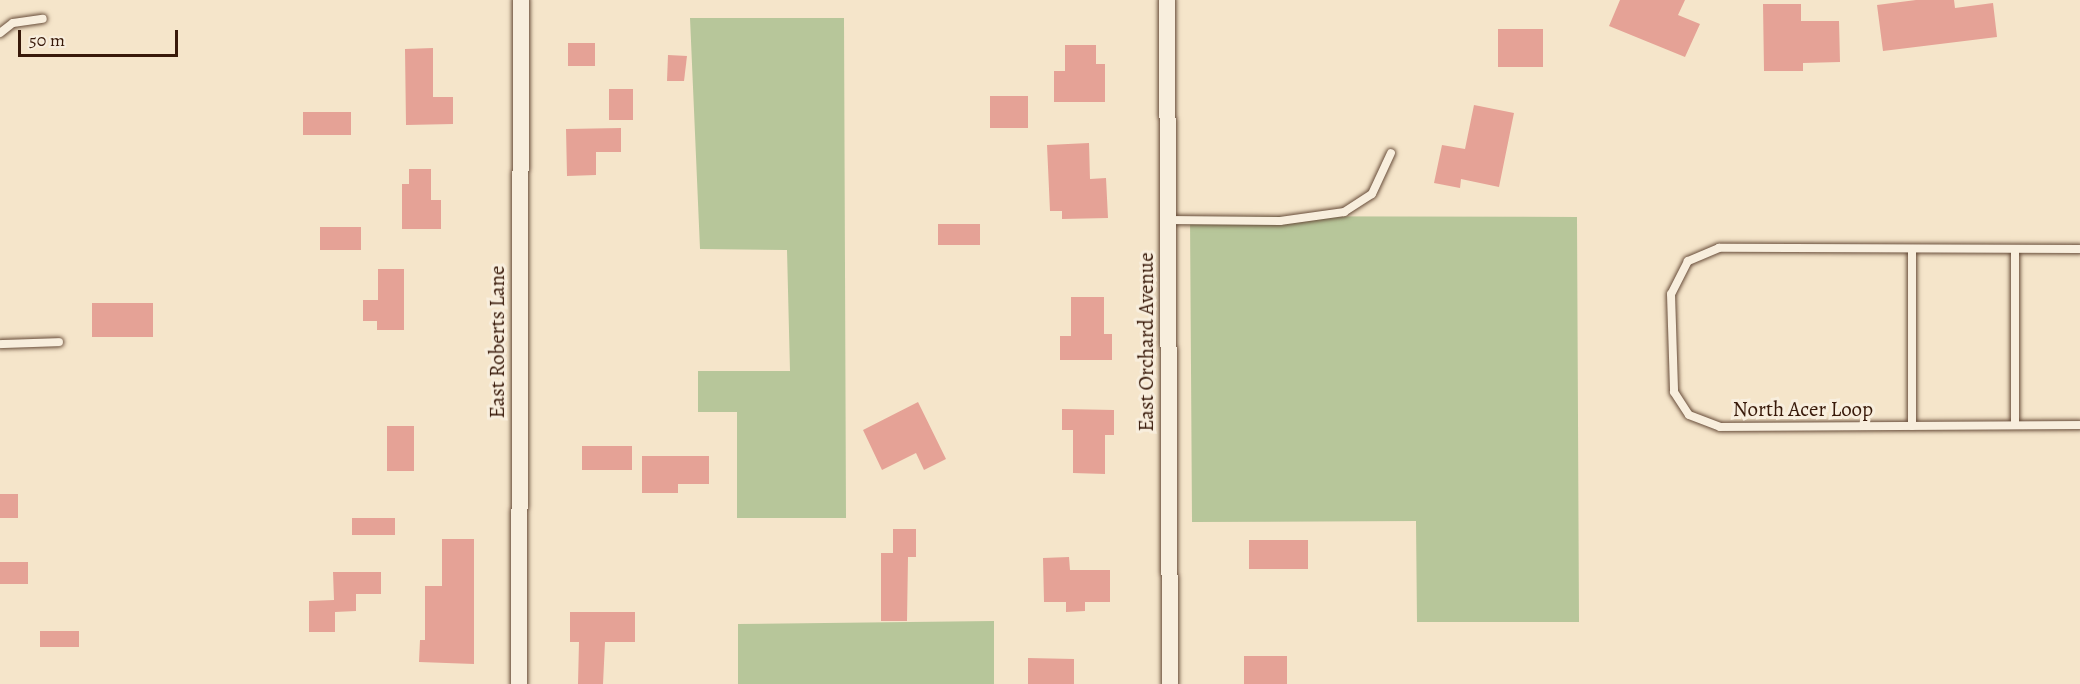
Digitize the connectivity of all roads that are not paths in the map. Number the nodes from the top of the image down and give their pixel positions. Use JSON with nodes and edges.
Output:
{"nodes":[{"id":1,"x":521,"y":0,"type":"edge"},
{"id":2,"x":1167,"y":0,"type":"edge"},
{"id":3,"x":43,"y":19,"type":"dead end"},
{"id":4,"x":0,"y":33,"type":"edge"},
{"id":5,"x":1391,"y":153,"type":"dead end"},
{"id":6,"x":1168,"y":220,"type":"junction"},
{"id":7,"x":1912,"y":249,"type":"junction"},
{"id":8,"x":2015,"y":249,"type":"junction"},
{"id":9,"x":2080,"y":249,"type":"edge"},
{"id":10,"x":59,"y":342,"type":"dead end"},
{"id":11,"x":0,"y":344,"type":"edge"},
{"id":12,"x":2080,"y":425,"type":"edge"},
{"id":13,"x":1912,"y":426,"type":"junction"},
{"id":14,"x":2015,"y":426,"type":"junction"},
{"id":15,"x":519,"y":684,"type":"edge"},
{"id":16,"x":1170,"y":684,"type":"edge"}],
"edges":[{"from":1,"to":15,"type":"street","name":"East Roberts Lane"},
{"from":2,"to":6,"type":"street","name":"East Orchard Avenue"},
{"from":3,"to":4,"type":"lane"},
{"from":5,"to":6,"type":"lane"},
{"from":6,"to":16,"type":"street","name":"East Orchard Avenue"},
{"from":7,"to":8,"type":"lane","name":"North Acer Loop"},
{"from":7,"to":13,"type":"lane"},
{"from":7,"to":13,"type":"lane","name":"North Acer Loop"},
{"from":8,"to":9,"type":"lane","name":"North Acer Loop"},
{"from":8,"to":14,"type":"lane"},
{"from":10,"to":11,"type":"lane"},
{"from":12,"to":14,"type":"lane","name":"North Acer Loop"},
{"from":13,"to":14,"type":"lane","name":"North Acer Loop"}]}
